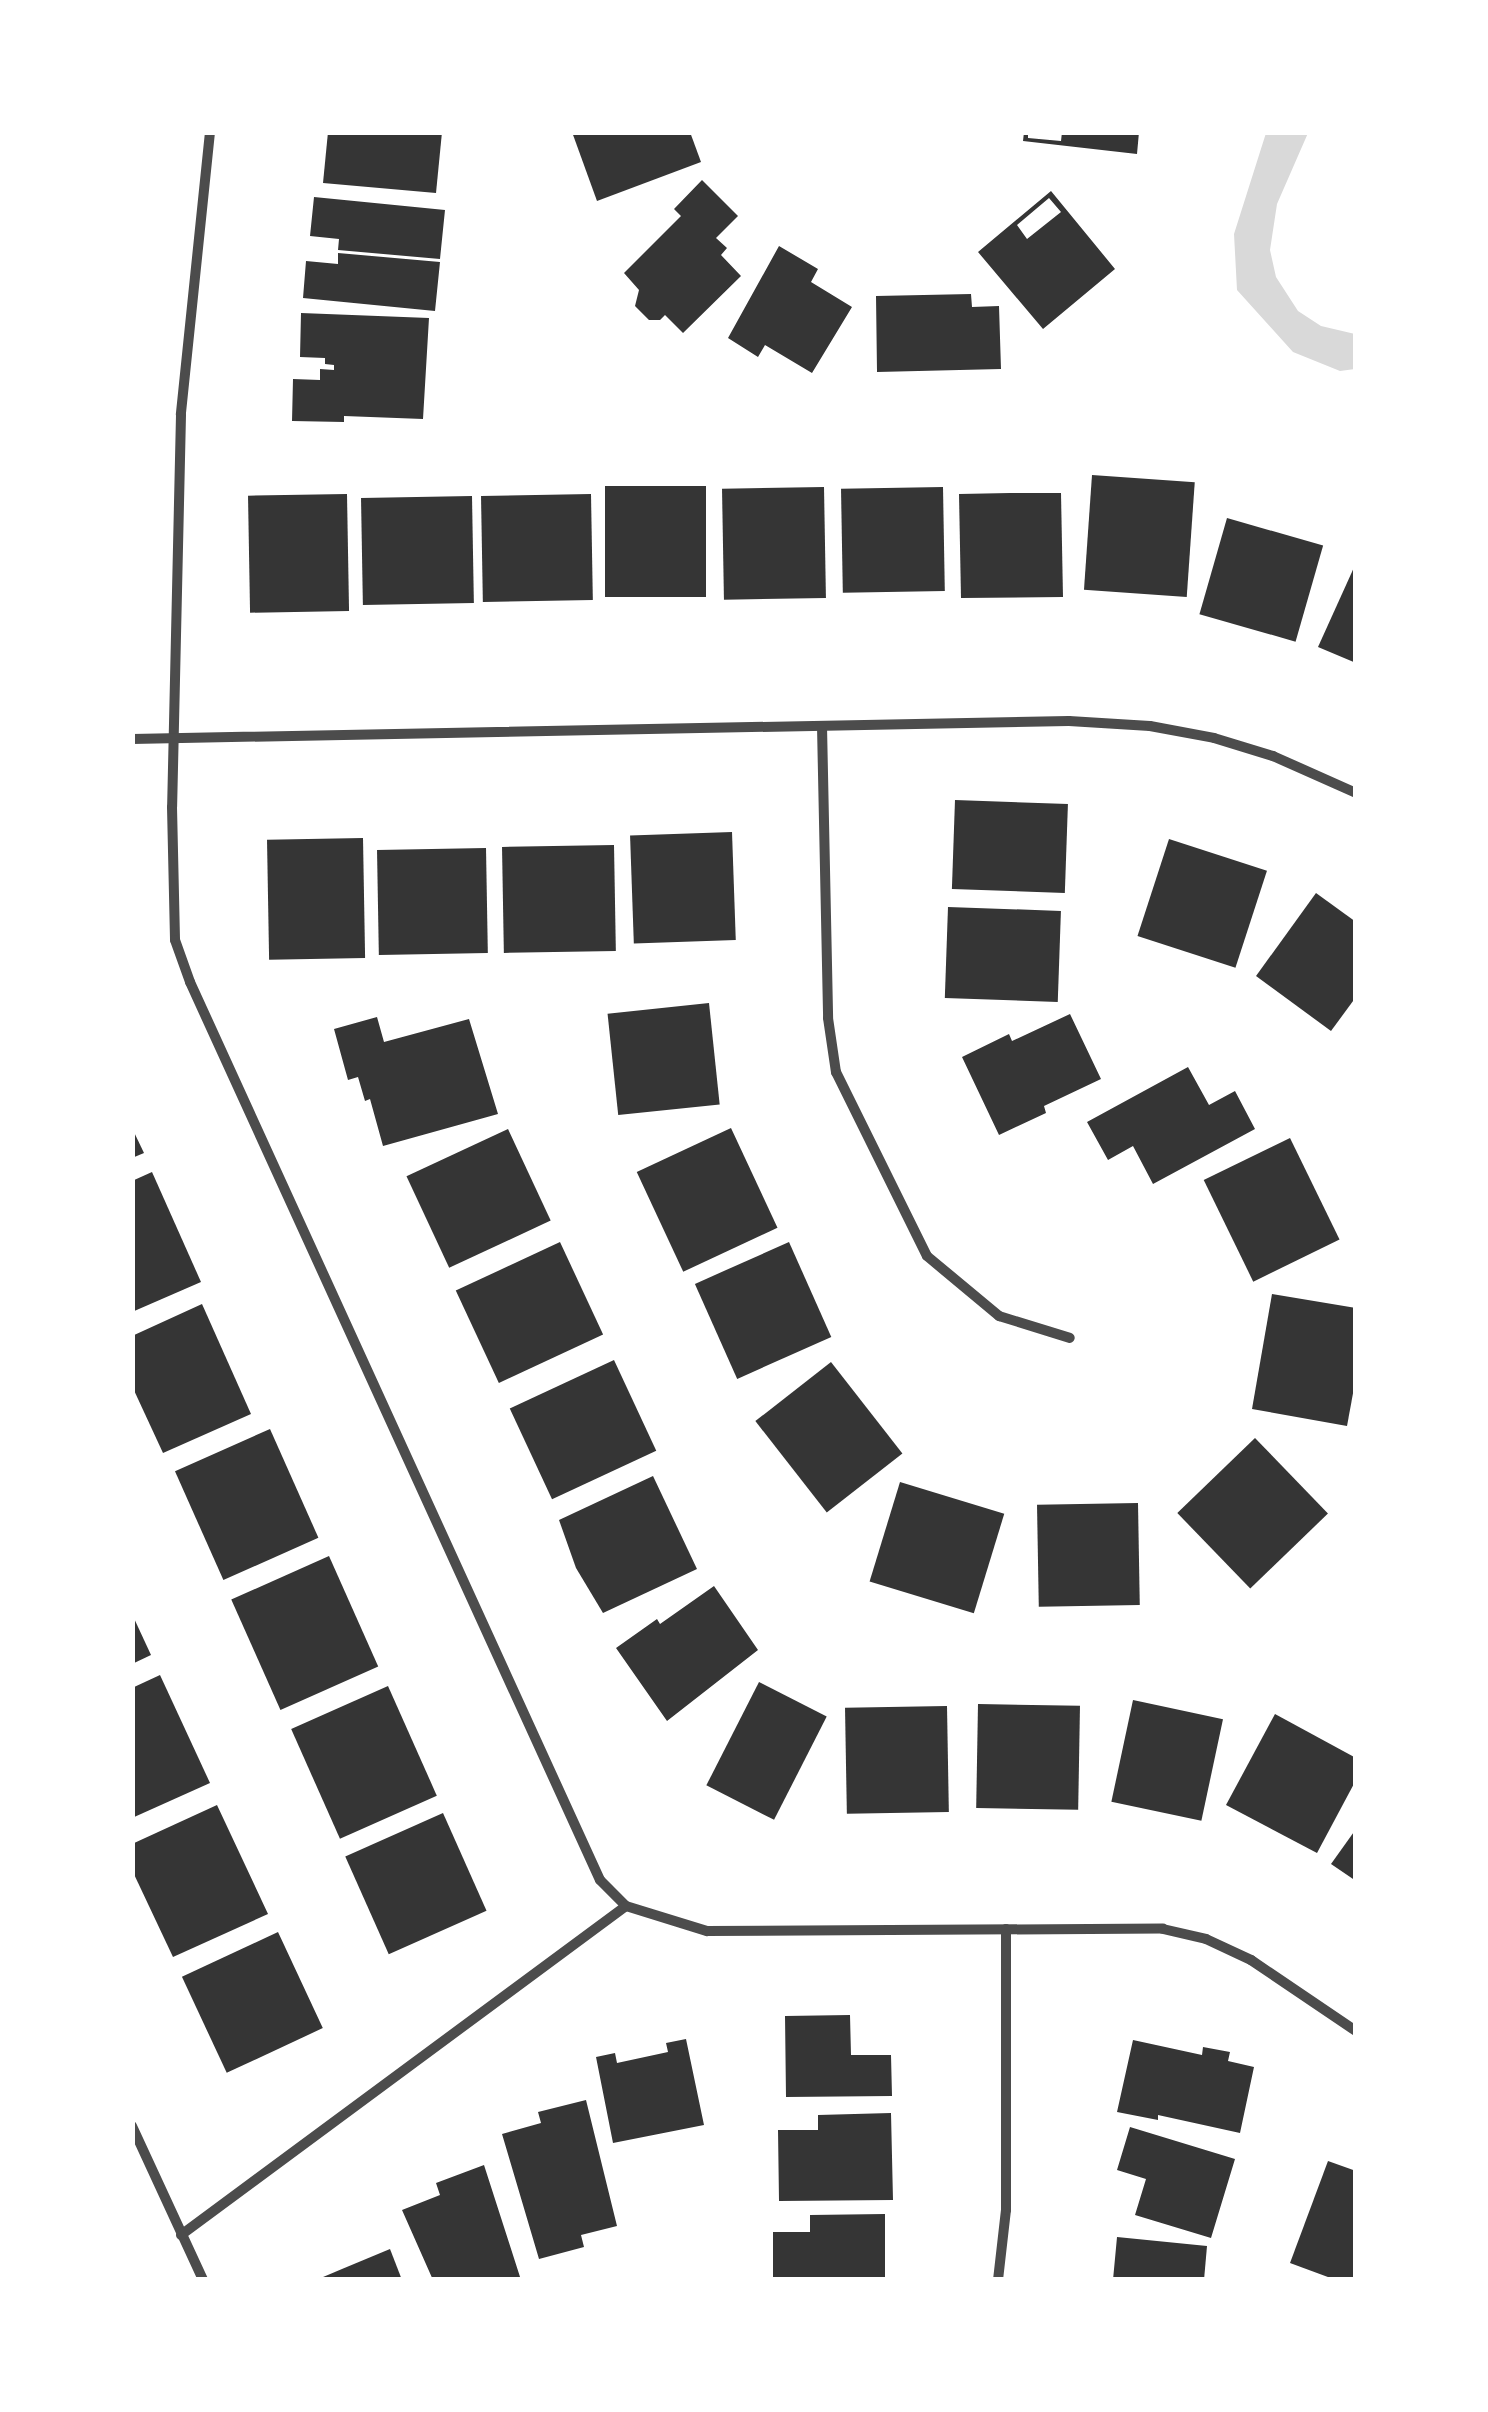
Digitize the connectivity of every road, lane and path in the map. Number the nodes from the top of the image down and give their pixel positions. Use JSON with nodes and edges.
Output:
{"nodes":[{"id":1,"x":210,"y":132,"type":"edge"},
{"id":2,"x":822,"y":726,"type":"junction"},
{"id":3,"x":176,"y":738,"type":"junction"},
{"id":4,"x":132,"y":739,"type":"edge"},
{"id":5,"x":1356,"y":793,"type":"edge"},
{"id":6,"x":1070,"y":1338,"type":"dead end"},
{"id":7,"x":626,"y":1906,"type":"junction"},
{"id":8,"x":1006,"y":1929,"type":"junction"},
{"id":9,"x":1356,"y":2031,"type":"edge"},
{"id":10,"x":132,"y":2126,"type":"edge"},
{"id":11,"x":182,"y":2235,"type":"junction"},
{"id":12,"x":203,"y":2280,"type":"edge"},
{"id":13,"x":998,"y":2280,"type":"edge"}],
"edges":[{"from":1,"to":3,"type":"street"},
{"from":2,"to":3,"type":"street"},
{"from":2,"to":5,"type":"street"},
{"from":2,"to":6,"type":"street"},
{"from":3,"to":4,"type":"street"},
{"from":3,"to":7,"type":"street"},
{"from":7,"to":8,"type":"street"},
{"from":7,"to":11,"type":"street"},
{"from":8,"to":9,"type":"street"},
{"from":8,"to":13,"type":"street"},
{"from":10,"to":11,"type":"street"},
{"from":11,"to":12,"type":"street"}]}
